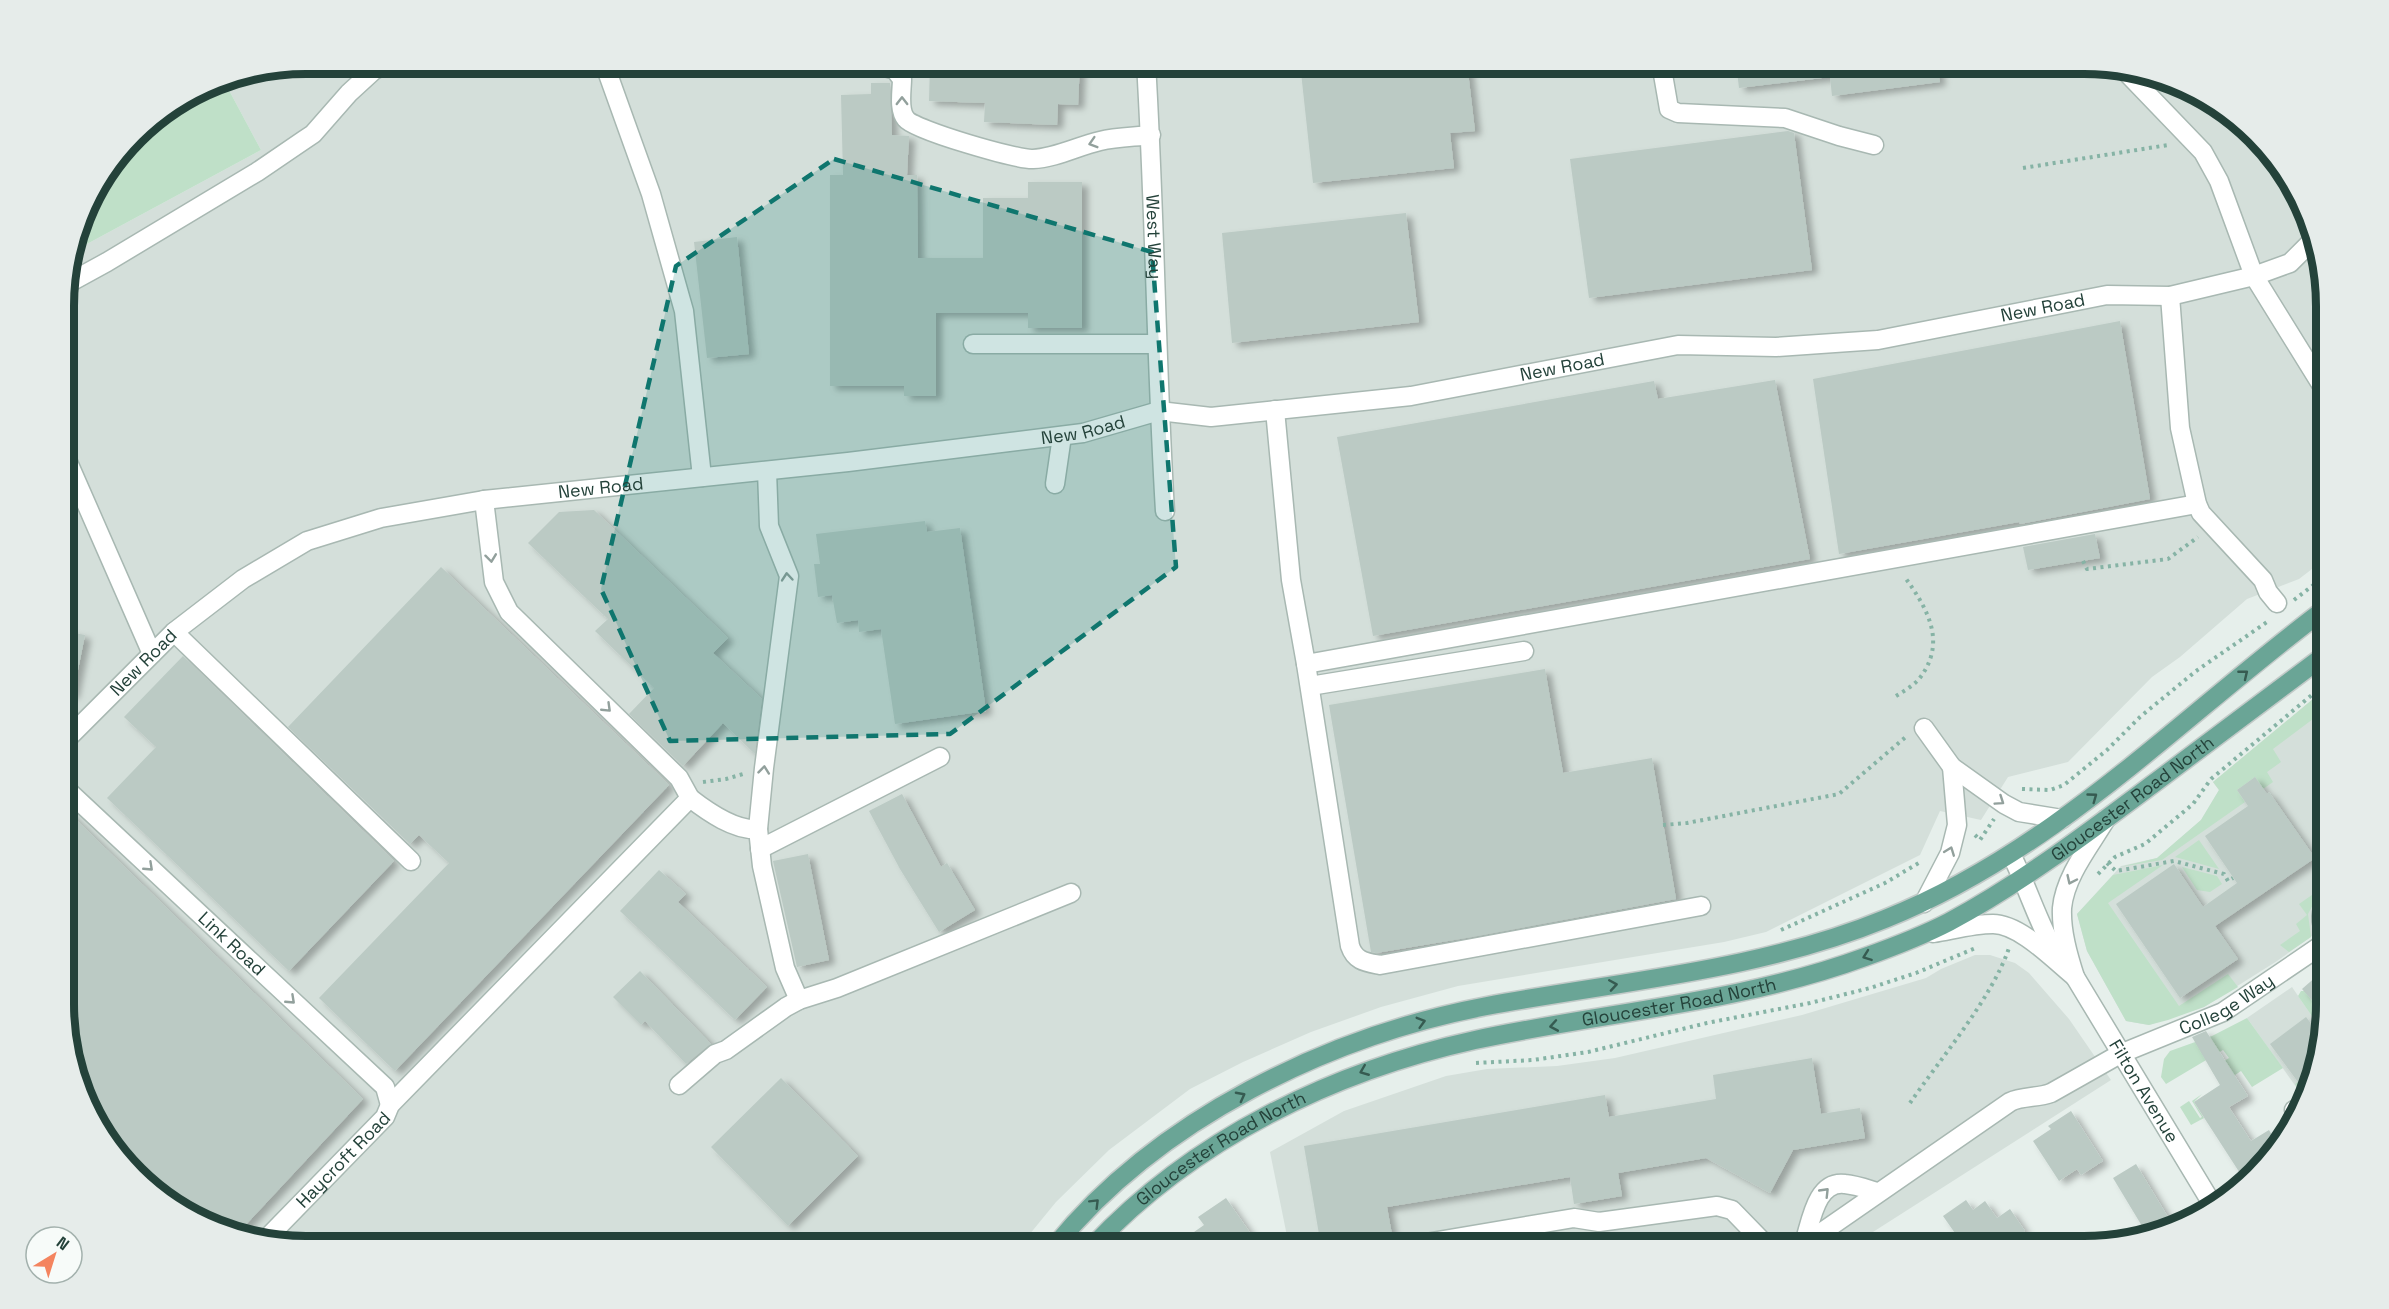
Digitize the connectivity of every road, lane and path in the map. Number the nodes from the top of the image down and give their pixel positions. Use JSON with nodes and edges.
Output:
{"nodes":[{"id":1,"x":370,"y":74,"type":"edge"},
{"id":2,"x":608,"y":74,"type":"edge"},
{"id":3,"x":898,"y":74,"type":"edge"},
{"id":4,"x":1147,"y":74,"type":"edge"},
{"id":5,"x":1663,"y":74,"type":"edge"},
{"id":6,"x":2133,"y":79,"type":"edge"},
{"id":7,"x":1151,"y":135,"type":"junction"},
{"id":8,"x":2192,"y":141,"type":"junction"},
{"id":9,"x":1874,"y":145,"type":"dead end"},
{"id":10,"x":2023,"y":168,"type":"dead end"},
{"id":11,"x":2308,"y":246,"type":"edge"},
{"id":12,"x":2254,"y":276,"type":"junction"},
{"id":13,"x":75,"y":279,"type":"edge"},
{"id":14,"x":2170,"y":296,"type":"junction"},
{"id":15,"x":973,"y":344,"type":"dead end"},
{"id":16,"x":1157,"y":344,"type":"junction"},
{"id":17,"x":2316,"y":376,"type":"edge"},
{"id":18,"x":1275,"y":410,"type":"junction"},
{"id":19,"x":1159,"y":411,"type":"junction"},
{"id":20,"x":1062,"y":436,"type":"junction"},
{"id":21,"x":767,"y":471,"type":"junction"},
{"id":22,"x":74,"y":476,"type":"edge"},
{"id":23,"x":702,"y":477,"type":"junction"},
{"id":24,"x":1055,"y":484,"type":"dead end"},
{"id":25,"x":484,"y":500,"type":"junction"},
{"id":26,"x":2197,"y":504,"type":"junction"},
{"id":27,"x":1165,"y":511,"type":"dead end"},
{"id":28,"x":2213,"y":526,"type":"junction"},
{"id":29,"x":1899,"y":557,"type":"junction"},
{"id":30,"x":2083,"y":561,"type":"dead end"},
{"id":31,"x":2316,"y":582,"type":"edge"},
{"id":32,"x":2278,"y":609,"type":"junction"},
{"id":33,"x":2316,"y":616,"type":"edge"},
{"id":34,"x":174,"y":632,"type":"junction"},
{"id":35,"x":1524,"y":651,"type":"dead end"},
{"id":36,"x":152,"y":654,"type":"junction"},
{"id":37,"x":2316,"y":662,"type":"edge"},
{"id":38,"x":1306,"y":664,"type":"junction"},
{"id":39,"x":1310,"y":686,"type":"junction"},
{"id":40,"x":2316,"y":692,"type":"edge"},
{"id":41,"x":1896,"y":696,"type":"dead end"},
{"id":42,"x":1918,"y":730,"type":"joint"},
{"id":43,"x":74,"y":731,"type":"edge"},
{"id":44,"x":939,"y":756,"type":"dead end"},
{"id":45,"x":1952,"y":767,"type":"junction"},
{"id":46,"x":764,"y":768,"type":"junction"},
{"id":47,"x":2050,"y":790,"type":"dead end"},
{"id":48,"x":686,"y":791,"type":"junction"},
{"id":49,"x":74,"y":797,"type":"edge"},
{"id":50,"x":2062,"y":819,"type":"junction"},
{"id":51,"x":2106,"y":819,"type":"junction"},
{"id":52,"x":1663,"y":825,"type":"dead end"},
{"id":53,"x":758,"y":829,"type":"junction"},
{"id":54,"x":760,"y":849,"type":"junction"},
{"id":55,"x":2010,"y":854,"type":"junction"},
{"id":56,"x":411,"y":861,"type":"dead end"},
{"id":57,"x":2107,"y":863,"type":"junction"},
{"id":58,"x":2022,"y":878,"type":"junction"},
{"id":59,"x":2233,"y":878,"type":"dead end"},
{"id":60,"x":2092,"y":879,"type":"dead end"},
{"id":61,"x":1071,"y":893,"type":"dead end"},
{"id":62,"x":1924,"y":903,"type":"junction"},
{"id":63,"x":1701,"y":906,"type":"dead end"},
{"id":64,"x":1921,"y":935,"type":"junction"},
{"id":65,"x":1985,"y":946,"type":"dead end"},
{"id":66,"x":2000,"y":947,"type":"dead end"},
{"id":67,"x":2316,"y":947,"type":"edge"},
{"id":68,"x":2069,"y":972,"type":"junction"},
{"id":69,"x":799,"y":1000,"type":"junction"},
{"id":70,"x":2120,"y":1054,"type":"junction"},
{"id":71,"x":1467,"y":1064,"type":"dead end"},
{"id":72,"x":679,"y":1085,"type":"dead end"},
{"id":73,"x":1910,"y":1103,"type":"dead end"},
{"id":74,"x":390,"y":1105,"type":"junction"},
{"id":75,"x":1877,"y":1192,"type":"junction"},
{"id":76,"x":2209,"y":1198,"type":"edge"},
{"id":77,"x":272,"y":1233,"type":"edge"},
{"id":78,"x":1065,"y":1236,"type":"edge"},
{"id":79,"x":1104,"y":1236,"type":"edge"},
{"id":80,"x":1467,"y":1236,"type":"edge"},
{"id":81,"x":1757,"y":1236,"type":"edge"},
{"id":82,"x":1806,"y":1236,"type":"edge"},
{"id":83,"x":1814,"y":1236,"type":"edge"}],
"edges":[{"from":1,"to":13,"type":"street"},
{"from":2,"to":23,"type":"street"},
{"from":7,"to":3,"type":"street","one_way":true},
{"from":4,"to":7,"type":"street","name":"West Way"},
{"from":5,"to":9,"type":"street"},
{"from":6,"to":8,"type":"street"},
{"from":7,"to":16,"type":"street","name":"West Way"},
{"from":8,"to":10,"type":"path"},
{"from":8,"to":12,"type":"street"},
{"from":11,"to":12,"type":"street","name":"New Road"},
{"from":12,"to":14,"type":"street","name":"New Road"},
{"from":12,"to":17,"type":"street"},
{"from":14,"to":18,"type":"street","name":"New Road"},
{"from":14,"to":26,"type":"street"},
{"from":15,"to":16,"type":"street"},
{"from":16,"to":19,"type":"street","name":"West Way"},
{"from":18,"to":19,"type":"street","name":"New Road"},
{"from":18,"to":38,"type":"street"},
{"from":19,"to":20,"type":"street","name":"New Road"},
{"from":19,"to":27,"type":"street","name":"West Way"},
{"from":20,"to":21,"type":"street","name":"New Road"},
{"from":20,"to":24,"type":"street"},
{"from":21,"to":23,"type":"street","name":"New Road"},
{"from":46,"to":21,"type":"street","one_way":true},
{"from":22,"to":36,"type":"street"},
{"from":23,"to":25,"type":"street","name":"New Road"},
{"from":25,"to":34,"type":"street","name":"New Road"},
{"from":25,"to":48,"type":"street","one_way":true},
{"from":26,"to":28,"type":"street"},
{"from":26,"to":29,"type":"street"},
{"from":28,"to":30,"type":"path"},
{"from":28,"to":32,"type":"street"},
{"from":29,"to":38,"type":"street"},
{"from":29,"to":41,"type":"path"},
{"from":31,"to":32,"type":"path"},
{"from":32,"to":47,"type":"path"},
{"from":50,"to":33,"type":"main road","name":"Gloucester Road North","one_way":true},
{"from":34,"to":36,"type":"street","name":"New Road"},
{"from":34,"to":56,"type":"street"},
{"from":35,"to":39,"type":"street"},
{"from":36,"to":43,"type":"street","name":"New Road"},
{"from":37,"to":51,"type":"main road","name":"Gloucester Road North"},
{"from":38,"to":39,"type":"street"},
{"from":39,"to":63,"type":"street"},
{"from":40,"to":57,"type":"path"},
{"from":42,"to":45,"type":"street"},
{"from":42,"to":52,"type":"path"},
{"from":44,"to":54,"type":"street"},
{"from":45,"to":50,"type":"street","one_way":true},
{"from":62,"to":45,"type":"street","one_way":true},
{"from":46,"to":48,"type":"path"},
{"from":53,"to":46,"type":"street","one_way":true},
{"from":48,"to":53,"type":"street"},
{"from":48,"to":74,"type":"street","name":"Haycroft Road"},
{"from":49,"to":74,"type":"street","name":"Link Road","one_way":true},
{"from":50,"to":55,"type":"main road","name":"Gloucester Road North"},
{"from":51,"to":58,"type":"main road","name":"Gloucester Road North"},
{"from":51,"to":68,"type":"street","name":"Filton Avenue","one_way":true},
{"from":53,"to":54,"type":"street"},
{"from":54,"to":69,"type":"street"},
{"from":55,"to":58,"type":"street","name":"Filton Avenue"},
{"from":55,"to":62,"type":"main road","name":"Gloucester Road North"},
{"from":57,"to":59,"type":"path"},
{"from":57,"to":60,"type":"path"},
{"from":58,"to":64,"type":"main road","name":"Gloucester Road North"},
{"from":58,"to":68,"type":"street","name":"Filton Avenue"},
{"from":61,"to":69,"type":"street"},
{"from":78,"to":62,"type":"main road","name":"Gloucester Road North","one_way":true},
{"from":64,"to":68,"type":"street","name":"Filton Avenue"},
{"from":64,"to":79,"type":"main road","name":"Gloucester Road North","one_way":true},
{"from":65,"to":71,"type":"path"},
{"from":66,"to":73,"type":"path"},
{"from":67,"to":70,"type":"street","name":"College Way"},
{"from":68,"to":70,"type":"street","name":"Filton Avenue"},
{"from":69,"to":72,"type":"street"},
{"from":70,"to":75,"type":"street","name":"College Way"},
{"from":70,"to":76,"type":"street","name":"Filton Avenue"},
{"from":74,"to":77,"type":"street","name":"Haycroft Road"},
{"from":82,"to":75,"type":"street","one_way":true},
{"from":75,"to":83,"type":"street","name":"College Way"},
{"from":80,"to":81,"type":"street"}]}
